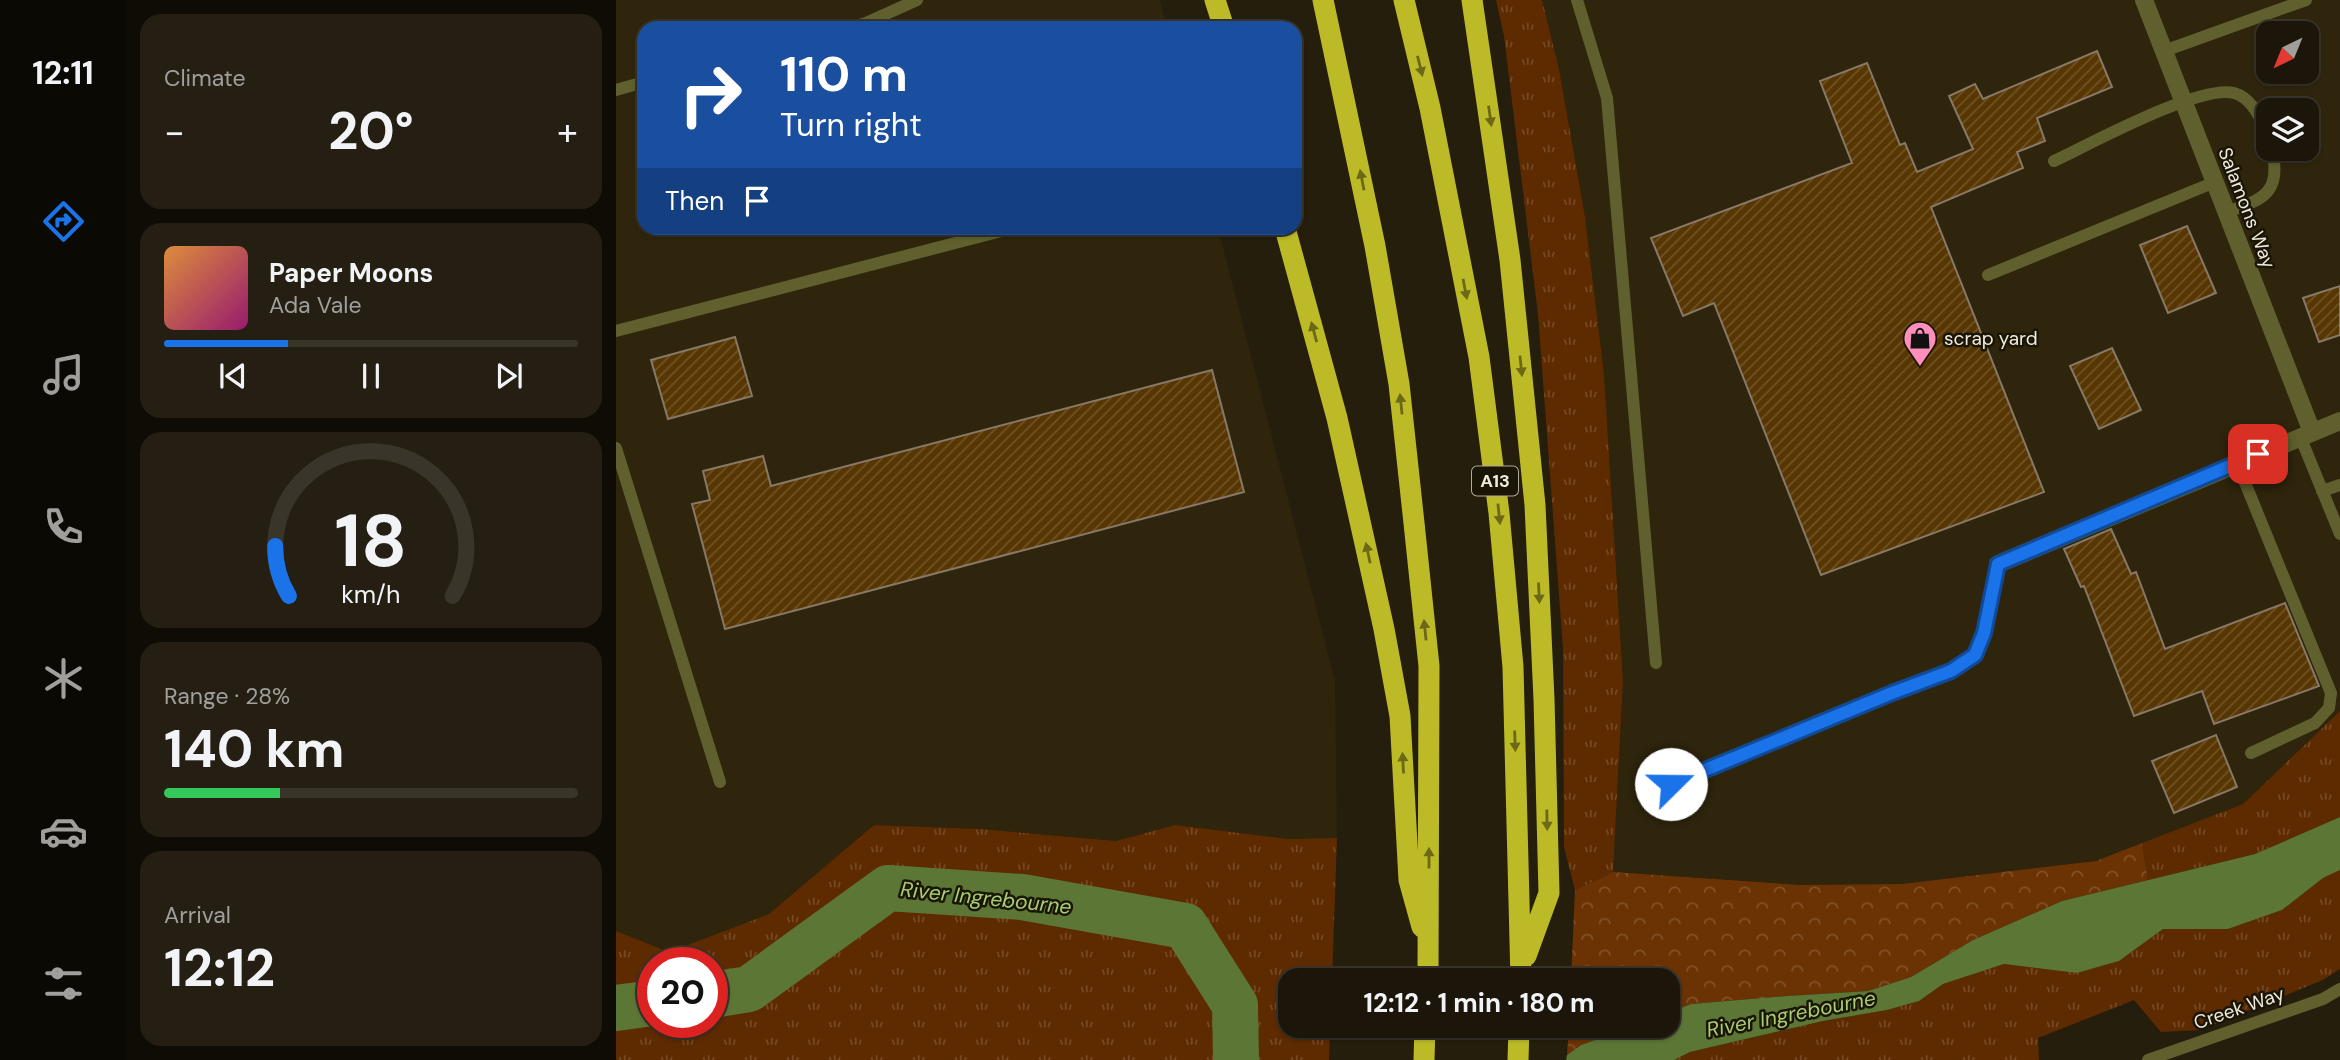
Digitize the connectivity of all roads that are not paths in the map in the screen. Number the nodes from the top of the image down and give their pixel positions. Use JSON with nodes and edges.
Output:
{"nodes":[{"id":1,"x":917,"y":0,"type":"edge"},
{"id":2,"x":1215,"y":0,"type":"edge"},
{"id":3,"x":1323,"y":0,"type":"edge"},
{"id":4,"x":1404,"y":0,"type":"edge"},
{"id":5,"x":1472,"y":0,"type":"edge"},
{"id":6,"x":1577,"y":0,"type":"edge"},
{"id":7,"x":2144,"y":0,"type":"edge"},
{"id":8,"x":2306,"y":0,"type":"edge"},
{"id":9,"x":870,"y":21,"type":"edge"},
{"id":10,"x":1222,"y":21,"type":"edge"},
{"id":11,"x":2164,"y":51,"type":"junction"},
{"id":12,"x":637,"y":84,"type":"edge"},
{"id":13,"x":616,"y":90,"type":"edge"},
{"id":14,"x":2183,"y":100,"type":"junction"},
{"id":15,"x":2256,"y":112,"type":"edge"},
{"id":16,"x":2054,"y":160,"type":"dead end"},
{"id":17,"x":2274,"y":161,"type":"edge"},
{"id":18,"x":2215,"y":182,"type":"junction"},
{"id":19,"x":2226,"y":212,"type":"junction"},
{"id":20,"x":986,"y":235,"type":"edge"},
{"id":21,"x":1288,"y":235,"type":"edge"},
{"id":22,"x":1988,"y":275,"type":"dead end"},
{"id":23,"x":616,"y":331,"type":"edge"},
{"id":24,"x":2340,"y":421,"type":"edge"},
{"id":25,"x":2306,"y":434,"type":"junction"},
{"id":26,"x":616,"y":448,"type":"edge"},
{"id":27,"x":2237,"y":463,"type":"junction"},
{"id":28,"x":2340,"y":485,"type":"edge"},
{"id":29,"x":2322,"y":491,"type":"junction"},
{"id":30,"x":2340,"y":534,"type":"edge"},
{"id":31,"x":1998,"y":564,"type":"joint"},
{"id":32,"x":1656,"y":663,"type":"dead end"},
{"id":33,"x":2251,"y":752,"type":"dead end"},
{"id":34,"x":720,"y":782,"type":"dead end"},
{"id":35,"x":1671,"y":784,"type":"dead end"},
{"id":36,"x":1429,"y":950,"type":"junction"},
{"id":37,"x":1428,"y":968,"type":"edge"},
{"id":38,"x":1521,"y":968,"type":"edge"},
{"id":39,"x":1523,"y":968,"type":"edge"},
{"id":40,"x":2340,"y":989,"type":"edge"},
{"id":41,"x":1425,"y":1038,"type":"edge"},
{"id":42,"x":1519,"y":1038,"type":"edge"},
{"id":43,"x":1424,"y":1060,"type":"edge"},
{"id":44,"x":1518,"y":1060,"type":"edge"},
{"id":45,"x":2148,"y":1060,"type":"edge"}],
"edges":[{"from":1,"to":9,"type":"lane"},
{"from":2,"to":10,"type":"highway"},
{"from":36,"to":3,"type":"highway","one_way":true},
{"from":4,"to":38,"type":"highway","number":"A13","one_way":true},
{"from":5,"to":39,"type":"highway","number":"A13","one_way":true},
{"from":6,"to":32,"type":"lane"},
{"from":7,"to":11,"type":"street","name":"Salamons Way"},
{"from":8,"to":11,"type":"lane"},
{"from":11,"to":14,"type":"street","name":"Salamons Way"},
{"from":12,"to":13,"type":"lane"},
{"from":14,"to":15,"type":"lane"},
{"from":14,"to":16,"type":"lane"},
{"from":14,"to":18,"type":"street","name":"Salamons Way"},
{"from":17,"to":19,"type":"lane"},
{"from":18,"to":19,"type":"street","name":"Salamons Way"},
{"from":18,"to":22,"type":"lane"},
{"from":19,"to":25,"type":"street","name":"Salamons Way"},
{"from":20,"to":23,"type":"lane"},
{"from":36,"to":21,"type":"highway","one_way":true},
{"from":24,"to":25,"type":"street"},
{"from":25,"to":27,"type":"street"},
{"from":25,"to":29,"type":"lane"},
{"from":26,"to":34,"type":"lane"},
{"from":27,"to":31,"type":"street"},
{"from":27,"to":33,"type":"lane"},
{"from":28,"to":29,"type":"lane"},
{"from":29,"to":30,"type":"lane"},
{"from":31,"to":35,"type":"lane"},
{"from":36,"to":37,"type":"highway"},
{"from":40,"to":45,"type":"lane","name":"Creek Way"},
{"from":41,"to":43,"type":"highway"},
{"from":42,"to":44,"type":"highway"}]}
